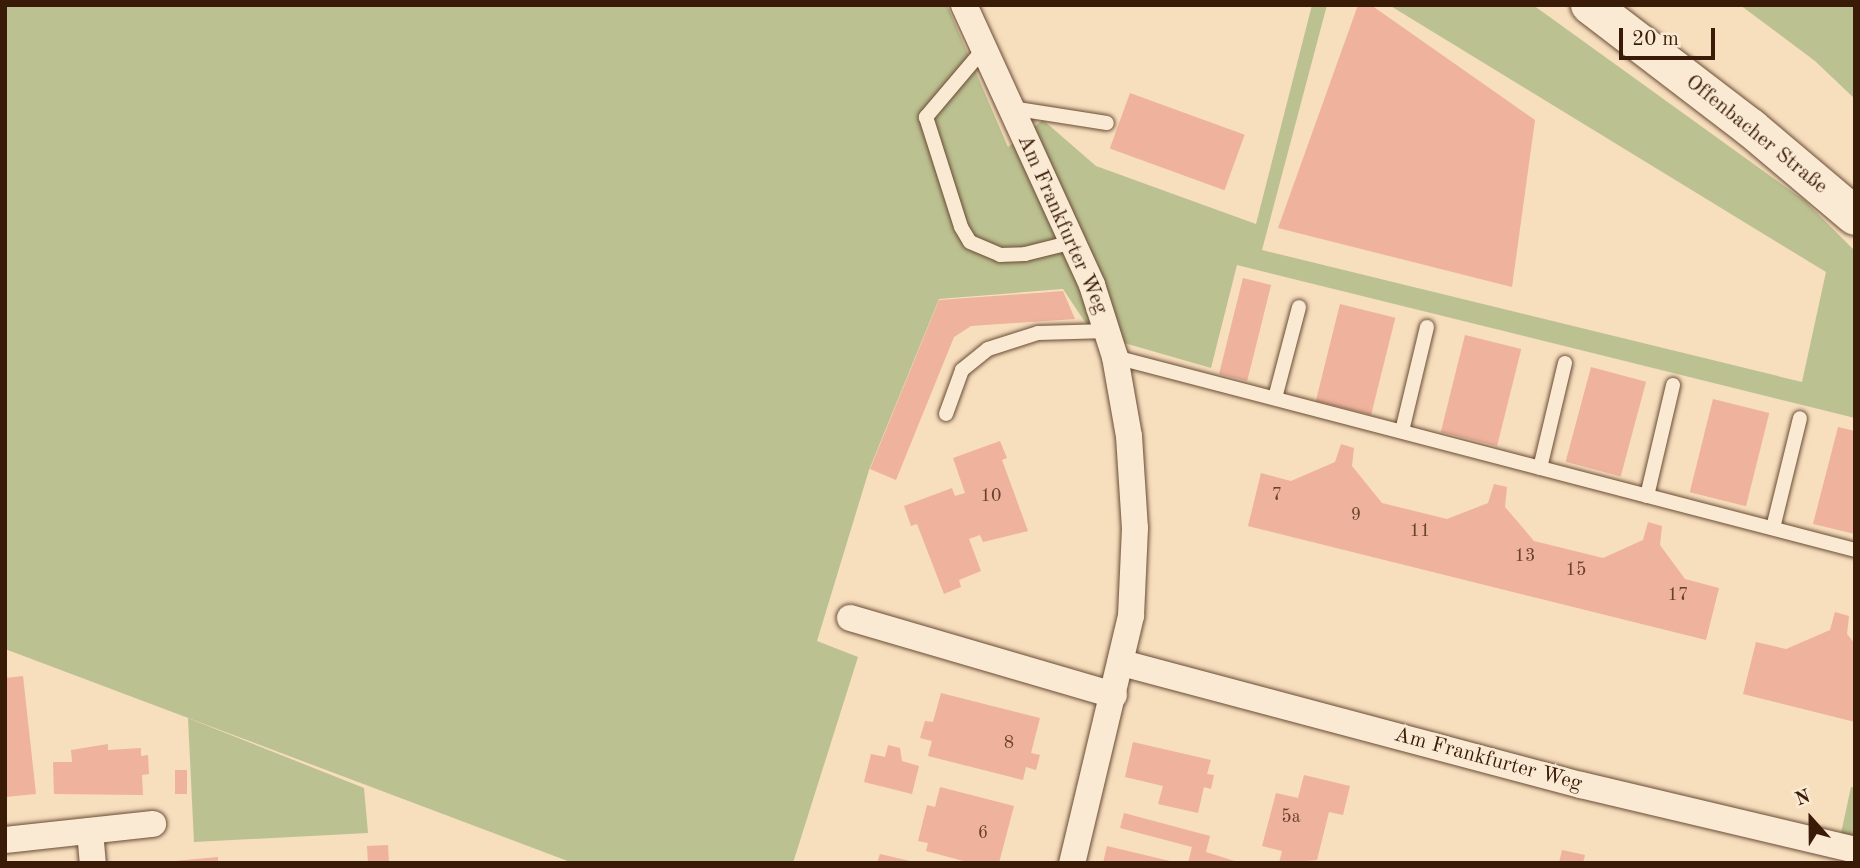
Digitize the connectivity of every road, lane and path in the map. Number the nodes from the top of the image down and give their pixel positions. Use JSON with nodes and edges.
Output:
{"nodes":[{"id":1,"x":964,"y":5,"type":"edge"},
{"id":2,"x":1590,"y":5,"type":"edge"},
{"id":3,"x":982,"y":51,"type":"junction"},
{"id":4,"x":1009,"y":108,"type":"junction"},
{"id":5,"x":1107,"y":123,"type":"dead end"},
{"id":6,"x":1855,"y":216,"type":"edge"},
{"id":7,"x":1073,"y":242,"type":"junction"},
{"id":8,"x":1299,"y":307,"type":"dead end"},
{"id":9,"x":1427,"y":327,"type":"dead end"},
{"id":10,"x":1108,"y":331,"type":"junction"},
{"id":11,"x":1115,"y":356,"type":"junction"},
{"id":12,"x":1565,"y":363,"type":"dead end"},
{"id":13,"x":1673,"y":385,"type":"dead end"},
{"id":14,"x":1275,"y":398,"type":"junction"},
{"id":15,"x":946,"y":414,"type":"dead end"},
{"id":16,"x":1800,"y":418,"type":"dead end"},
{"id":17,"x":1402,"y":431,"type":"junction"},
{"id":18,"x":1540,"y":468,"type":"junction"},
{"id":19,"x":1647,"y":496,"type":"junction"},
{"id":20,"x":1773,"y":528,"type":"junction"},
{"id":21,"x":1855,"y":550,"type":"edge"},
{"id":22,"x":850,"y":618,"type":"dead end"},
{"id":23,"x":1122,"y":663,"type":"junction"},
{"id":24,"x":1114,"y":695,"type":"junction"},
{"id":25,"x":153,"y":824,"type":"dead end"},
{"id":26,"x":90,"y":831,"type":"junction"},
{"id":27,"x":5,"y":841,"type":"edge"},
{"id":28,"x":1855,"y":850,"type":"edge"},
{"id":29,"x":93,"y":863,"type":"edge"},
{"id":30,"x":1072,"y":863,"type":"edge"}],
"edges":[{"from":1,"to":3,"type":"street","name":"Am Frankfurter Weg"},
{"from":2,"to":6,"type":"main road","name":"Offenbacher Straße"},
{"from":3,"to":4,"type":"street","name":"Am Frankfurter Weg"},
{"from":3,"to":7,"type":"lane"},
{"from":4,"to":5,"type":"lane"},
{"from":4,"to":7,"type":"street","name":"Am Frankfurter Weg"},
{"from":7,"to":10,"type":"street","name":"Am Frankfurter Weg"},
{"from":8,"to":14,"type":"lane"},
{"from":9,"to":17,"type":"lane"},
{"from":10,"to":11,"type":"street","name":"Am Frankfurter Weg"},
{"from":10,"to":15,"type":"lane"},
{"from":11,"to":14,"type":"lane"},
{"from":11,"to":23,"type":"street","name":"Am Frankfurter Weg"},
{"from":12,"to":18,"type":"lane"},
{"from":13,"to":19,"type":"lane"},
{"from":14,"to":17,"type":"lane"},
{"from":16,"to":20,"type":"lane"},
{"from":17,"to":18,"type":"lane"},
{"from":18,"to":19,"type":"lane"},
{"from":19,"to":20,"type":"lane"},
{"from":20,"to":21,"type":"lane"},
{"from":22,"to":24,"type":"street"},
{"from":23,"to":24,"type":"street","name":"Am Frankfurter Weg"},
{"from":23,"to":28,"type":"street","name":"Am Frankfurter Weg"},
{"from":24,"to":30,"type":"street","name":"Am Frankfurter Weg"},
{"from":25,"to":26,"type":"street"},
{"from":26,"to":27,"type":"street"},
{"from":26,"to":29,"type":"street"}]}
